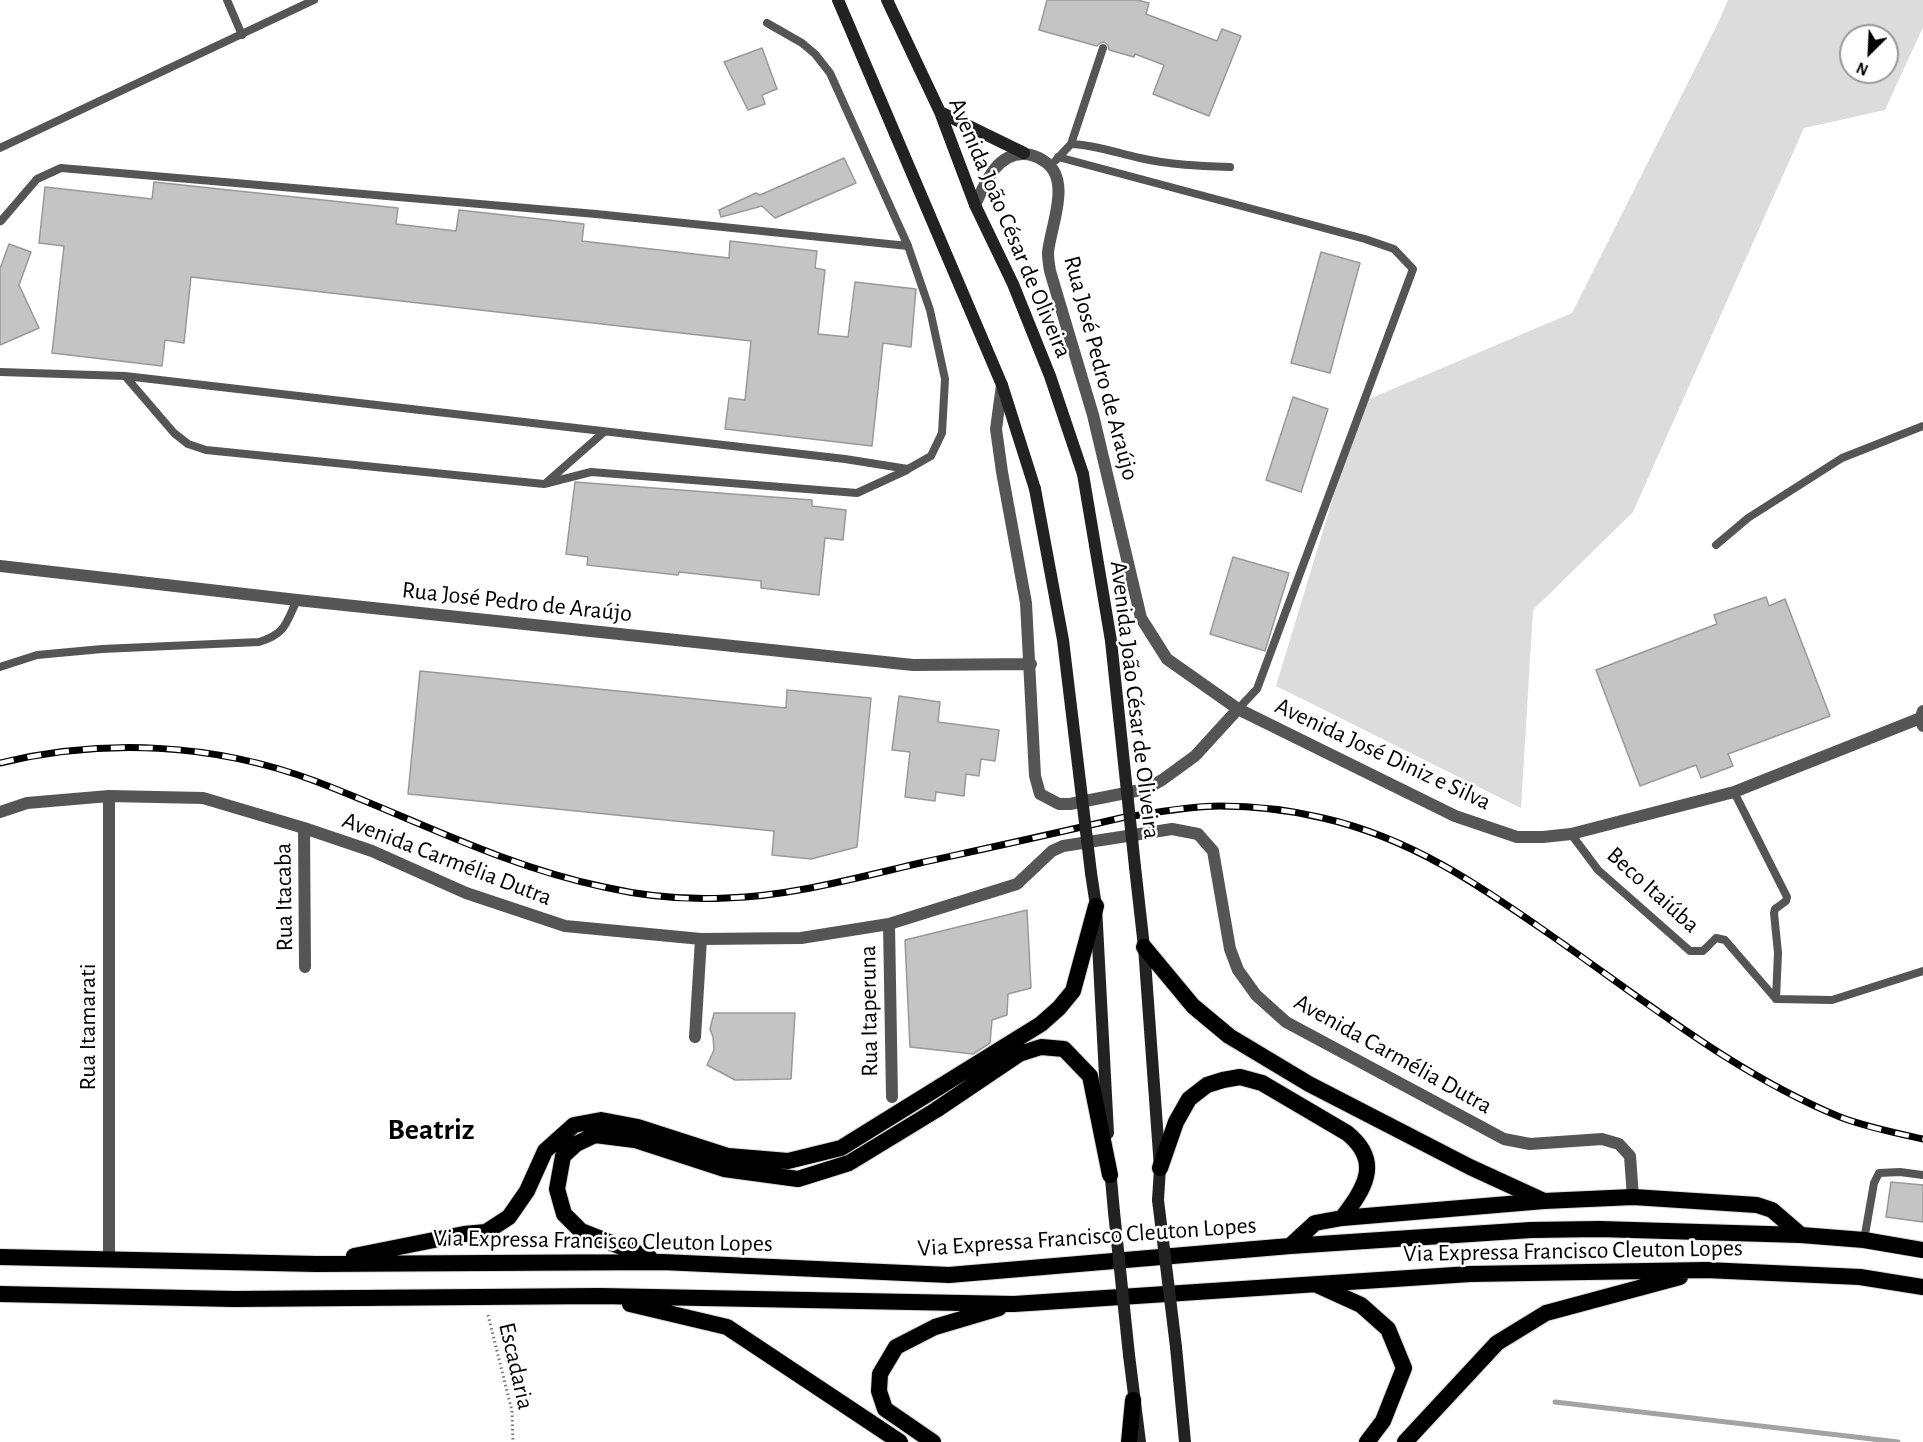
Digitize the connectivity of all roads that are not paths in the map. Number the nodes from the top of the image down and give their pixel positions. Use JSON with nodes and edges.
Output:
{"nodes":[{"id":1,"x":227,"y":0,"type":"edge"},
{"id":2,"x":314,"y":0,"type":"edge"},
{"id":3,"x":838,"y":0,"type":"edge"},
{"id":4,"x":887,"y":0,"type":"edge"},
{"id":5,"x":767,"y":23,"type":"dead end"},
{"id":6,"x":242,"y":35,"type":"junction"},
{"id":7,"x":1103,"y":48,"type":"dead end"},
{"id":8,"x":940,"y":112,"type":"junction"},
{"id":9,"x":1071,"y":144,"type":"junction"},
{"id":10,"x":0,"y":148,"type":"edge"},
{"id":11,"x":1024,"y":153,"type":"junction"},
{"id":12,"x":1054,"y":161,"type":"junction"},
{"id":13,"x":1230,"y":167,"type":"dead end"},
{"id":14,"x":975,"y":205,"type":"junction"},
{"id":15,"x":1,"y":221,"type":"edge"},
{"id":16,"x":908,"y":246,"type":"junction"},
{"id":17,"x":0,"y":372,"type":"edge"},
{"id":18,"x":125,"y":376,"type":"junction"},
{"id":19,"x":1002,"y":385,"type":"junction"},
{"id":20,"x":1923,"y":426,"type":"edge"},
{"id":21,"x":604,"y":432,"type":"junction"},
{"id":22,"x":908,"y":469,"type":"junction"},
{"id":23,"x":544,"y":484,"type":"junction"},
{"id":24,"x":1716,"y":545,"type":"dead end"},
{"id":25,"x":0,"y":566,"type":"edge"},
{"id":26,"x":297,"y":600,"type":"junction"},
{"id":27,"x":1031,"y":664,"type":"junction"},
{"id":28,"x":0,"y":667,"type":"edge"},
{"id":29,"x":1238,"y":709,"type":"junction"},
{"id":30,"x":1922,"y":718,"type":"edge"},
{"id":31,"x":1734,"y":792,"type":"junction"},
{"id":32,"x":109,"y":796,"type":"junction"},
{"id":33,"x":0,"y":812,"type":"edge"},
{"id":34,"x":304,"y":828,"type":"junction"},
{"id":35,"x":1571,"y":834,"type":"junction"},
{"id":36,"x":1096,"y":906,"type":"junction"},
{"id":37,"x":889,"y":924,"type":"junction"},
{"id":38,"x":701,"y":939,"type":"junction"},
{"id":39,"x":1144,"y":948,"type":"junction"},
{"id":40,"x":305,"y":967,"type":"dead end"},
{"id":41,"x":1923,"y":971,"type":"edge"},
{"id":42,"x":1776,"y":999,"type":"junction"},
{"id":43,"x":695,"y":1037,"type":"dead end"},
{"id":44,"x":892,"y":1097,"type":"dead end"},
{"id":45,"x":1160,"y":1168,"type":"junction"},
{"id":46,"x":1110,"y":1175,"type":"junction"},
{"id":47,"x":1923,"y":1175,"type":"edge"},
{"id":48,"x":1633,"y":1197,"type":"junction"},
{"id":49,"x":1544,"y":1201,"type":"junction"},
{"id":50,"x":1341,"y":1218,"type":"junction"},
{"id":51,"x":1801,"y":1235,"type":"junction"},
{"id":52,"x":1864,"y":1240,"type":"junction"},
{"id":53,"x":1290,"y":1246,"type":"junction"},
{"id":54,"x":1923,"y":1250,"type":"edge"},
{"id":55,"x":0,"y":1257,"type":"edge"},
{"id":56,"x":108,"y":1258,"type":"junction"},
{"id":57,"x":662,"y":1262,"type":"junction"},
{"id":58,"x":316,"y":1264,"type":"junction"},
{"id":59,"x":1706,"y":1270,"type":"junction"},
{"id":60,"x":1313,"y":1284,"type":"junction"},
{"id":61,"x":1923,"y":1287,"type":"edge"},
{"id":62,"x":0,"y":1294,"type":"edge"},
{"id":63,"x":600,"y":1296,"type":"junction"},
{"id":64,"x":1014,"y":1304,"type":"junction"},
{"id":65,"x":1133,"y":1400,"type":"junction"},
{"id":66,"x":900,"y":1442,"type":"edge"},
{"id":67,"x":933,"y":1442,"type":"edge"},
{"id":68,"x":1129,"y":1442,"type":"edge"},
{"id":69,"x":1140,"y":1442,"type":"edge"},
{"id":70,"x":1185,"y":1442,"type":"edge"},
{"id":71,"x":1368,"y":1442,"type":"edge"},
{"id":72,"x":1405,"y":1442,"type":"edge"}],
"edges":[{"from":1,"to":6,"type":"lane"},
{"from":2,"to":6,"type":"lane"},
{"from":3,"to":19,"type":"main road"},
{"from":4,"to":8,"type":"main road","name":"Avenida João César de Oliveira"},
{"from":5,"to":16,"type":"lane"},
{"from":6,"to":10,"type":"lane"},
{"from":7,"to":9,"type":"lane"},
{"from":8,"to":11,"type":"main road"},
{"from":8,"to":14,"type":"main road","name":"Avenida João César de Oliveira"},
{"from":9,"to":12,"type":"lane"},
{"from":9,"to":13,"type":"lane"},
{"from":11,"to":12,"type":"street"},
{"from":11,"to":14,"type":"street"},
{"from":12,"to":29,"type":"street","name":"Rua José Pedro de Araújo"},
{"from":12,"to":29,"type":"lane"},
{"from":14,"to":39,"type":"main road","name":"Avenida João César de Oliveira","bridge":true},
{"from":15,"to":16,"type":"lane"},
{"from":16,"to":22,"type":"lane"},
{"from":17,"to":18,"type":"lane"},
{"from":18,"to":21,"type":"lane"},
{"from":18,"to":23,"type":"lane"},
{"from":19,"to":27,"type":"street"},
{"from":19,"to":36,"type":"main road","bridge":true},
{"from":20,"to":24,"type":"lane"},
{"from":21,"to":22,"type":"lane"},
{"from":21,"to":23,"type":"lane"},
{"from":22,"to":23,"type":"lane"},
{"from":25,"to":26,"type":"street","name":"Rua José Pedro de Araújo"},
{"from":26,"to":27,"type":"street","name":"Rua José Pedro de Araújo"},
{"from":26,"to":28,"type":"lane"},
{"from":27,"to":29,"type":"street"},
{"from":29,"to":35,"type":"street","name":"Avenida José Diniz e Silva"},
{"from":30,"to":31,"type":"street","name":"Avenida José Diniz e Silva"},
{"from":31,"to":35,"type":"street","name":"Avenida José Diniz e Silva"},
{"from":31,"to":42,"type":"lane"},
{"from":32,"to":33,"type":"street","name":"Avenida Carmélia Dutra"},
{"from":32,"to":34,"type":"street","name":"Avenida Carmélia Dutra"},
{"from":32,"to":56,"type":"street","name":"Rua Itamarati"},
{"from":34,"to":38,"type":"street","name":"Avenida Carmélia Dutra"},
{"from":34,"to":40,"type":"street","name":"Rua Itacaba"},
{"from":35,"to":42,"type":"lane","name":"Beco Itaiúba"},
{"from":36,"to":46,"type":"main road"},
{"from":36,"to":58,"type":"highway"},
{"from":37,"to":38,"type":"street","name":"Avenida Carmélia Dutra"},
{"from":37,"to":44,"type":"street","name":"Rua Itaperuna"},
{"from":37,"to":48,"type":"street","name":"Avenida Carmélia Dutra"},
{"from":38,"to":43,"type":"street"},
{"from":39,"to":45,"type":"main road","name":"Avenida João César de Oliveira"},
{"from":39,"to":49,"type":"highway"},
{"from":41,"to":42,"type":"lane"},
{"from":45,"to":50,"type":"highway"},
{"from":45,"to":70,"type":"main road","name":"Avenida João César de Oliveira","bridge":true},
{"from":46,"to":57,"type":"highway"},
{"from":46,"to":65,"type":"main road","bridge":true},
{"from":47,"to":52,"type":"lane"},
{"from":48,"to":49,"type":"highway"},
{"from":48,"to":51,"type":"highway"},
{"from":49,"to":50,"type":"highway"},
{"from":50,"to":53,"type":"highway"},
{"from":51,"to":52,"type":"highway","name":"Via Expressa Francisco Cleuton Lopes"},
{"from":51,"to":53,"type":"highway","name":"Via Expressa Francisco Cleuton Lopes"},
{"from":52,"to":54,"type":"highway","name":"Via Expressa Francisco Cleuton Lopes"},
{"from":53,"to":57,"type":"highway","name":"Via Expressa Francisco Cleuton Lopes"},
{"from":55,"to":56,"type":"highway","name":"Via Expressa Francisco Cleuton Lopes"},
{"from":56,"to":58,"type":"highway","name":"Via Expressa Francisco Cleuton Lopes"},
{"from":57,"to":58,"type":"highway","name":"Via Expressa Francisco Cleuton Lopes"},
{"from":59,"to":60,"type":"highway","name":"Via Expressa Francisco Cleuton Lopes"},
{"from":59,"to":61,"type":"highway","name":"Via Expressa Francisco Cleuton Lopes"},
{"from":59,"to":72,"type":"highway"},
{"from":60,"to":64,"type":"highway","name":"Via Expressa Francisco Cleuton Lopes"},
{"from":60,"to":71,"type":"highway"},
{"from":62,"to":63,"type":"highway","name":"Via Expressa Francisco Cleuton Lopes"},
{"from":63,"to":64,"type":"highway","name":"Via Expressa Francisco Cleuton Lopes"},
{"from":63,"to":66,"type":"highway"},
{"from":64,"to":67,"type":"highway"},
{"from":65,"to":68,"type":"highway"},
{"from":65,"to":69,"type":"main road"}]}
